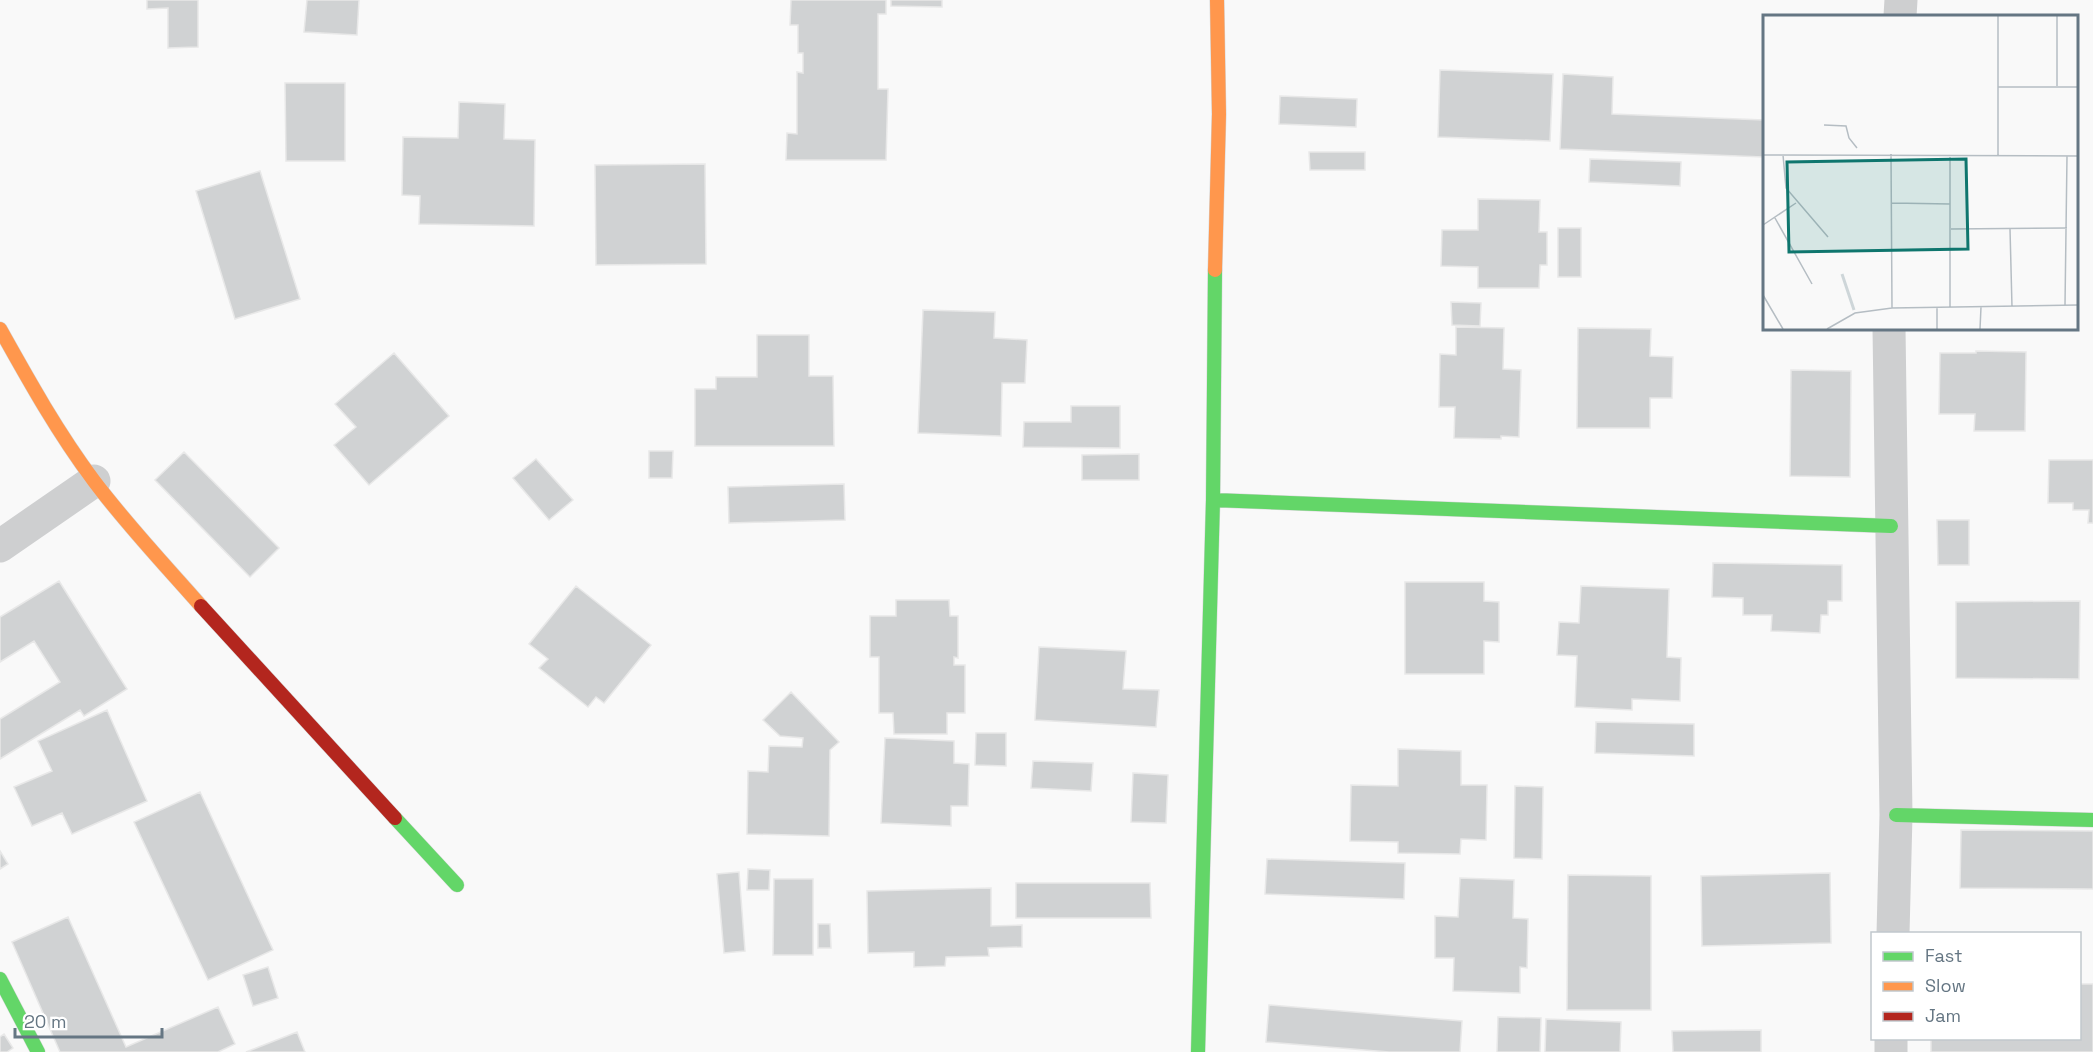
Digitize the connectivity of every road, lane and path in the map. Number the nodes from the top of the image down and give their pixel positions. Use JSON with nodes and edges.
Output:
{"nodes":[{"id":1,"x":1217,"y":0,"type":"edge"},
{"id":2,"x":1901,"y":0,"type":"edge"},
{"id":3,"x":1900,"y":15,"type":"edge"},
{"id":4,"x":0,"y":329,"type":"edge"},
{"id":5,"x":1889,"y":330,"type":"edge"},
{"id":6,"x":94,"y":481,"type":"junction"},
{"id":7,"x":1213,"y":501,"type":"junction"},
{"id":8,"x":1891,"y":526,"type":"junction"},
{"id":9,"x":0,"y":546,"type":"edge"},
{"id":10,"x":1896,"y":815,"type":"junction"},
{"id":11,"x":2093,"y":820,"type":"edge"},
{"id":12,"x":457,"y":885,"type":"dead end"},
{"id":13,"x":1893,"y":932,"type":"edge"},
{"id":14,"x":0,"y":979,"type":"edge"},
{"id":15,"x":38,"y":1052,"type":"edge"},
{"id":16,"x":1198,"y":1052,"type":"edge"}],
"edges":[{"from":1,"to":7,"type":"street"},
{"from":2,"to":3,"type":"street"},
{"from":4,"to":6,"type":"street"},
{"from":5,"to":8,"type":"street"},
{"from":6,"to":9,"type":"street"},
{"from":6,"to":12,"type":"street"},
{"from":7,"to":8,"type":"street"},
{"from":7,"to":16,"type":"street"},
{"from":8,"to":10,"type":"street"},
{"from":10,"to":11,"type":"street"},
{"from":10,"to":13,"type":"street"},
{"from":14,"to":15,"type":"street"}]}
